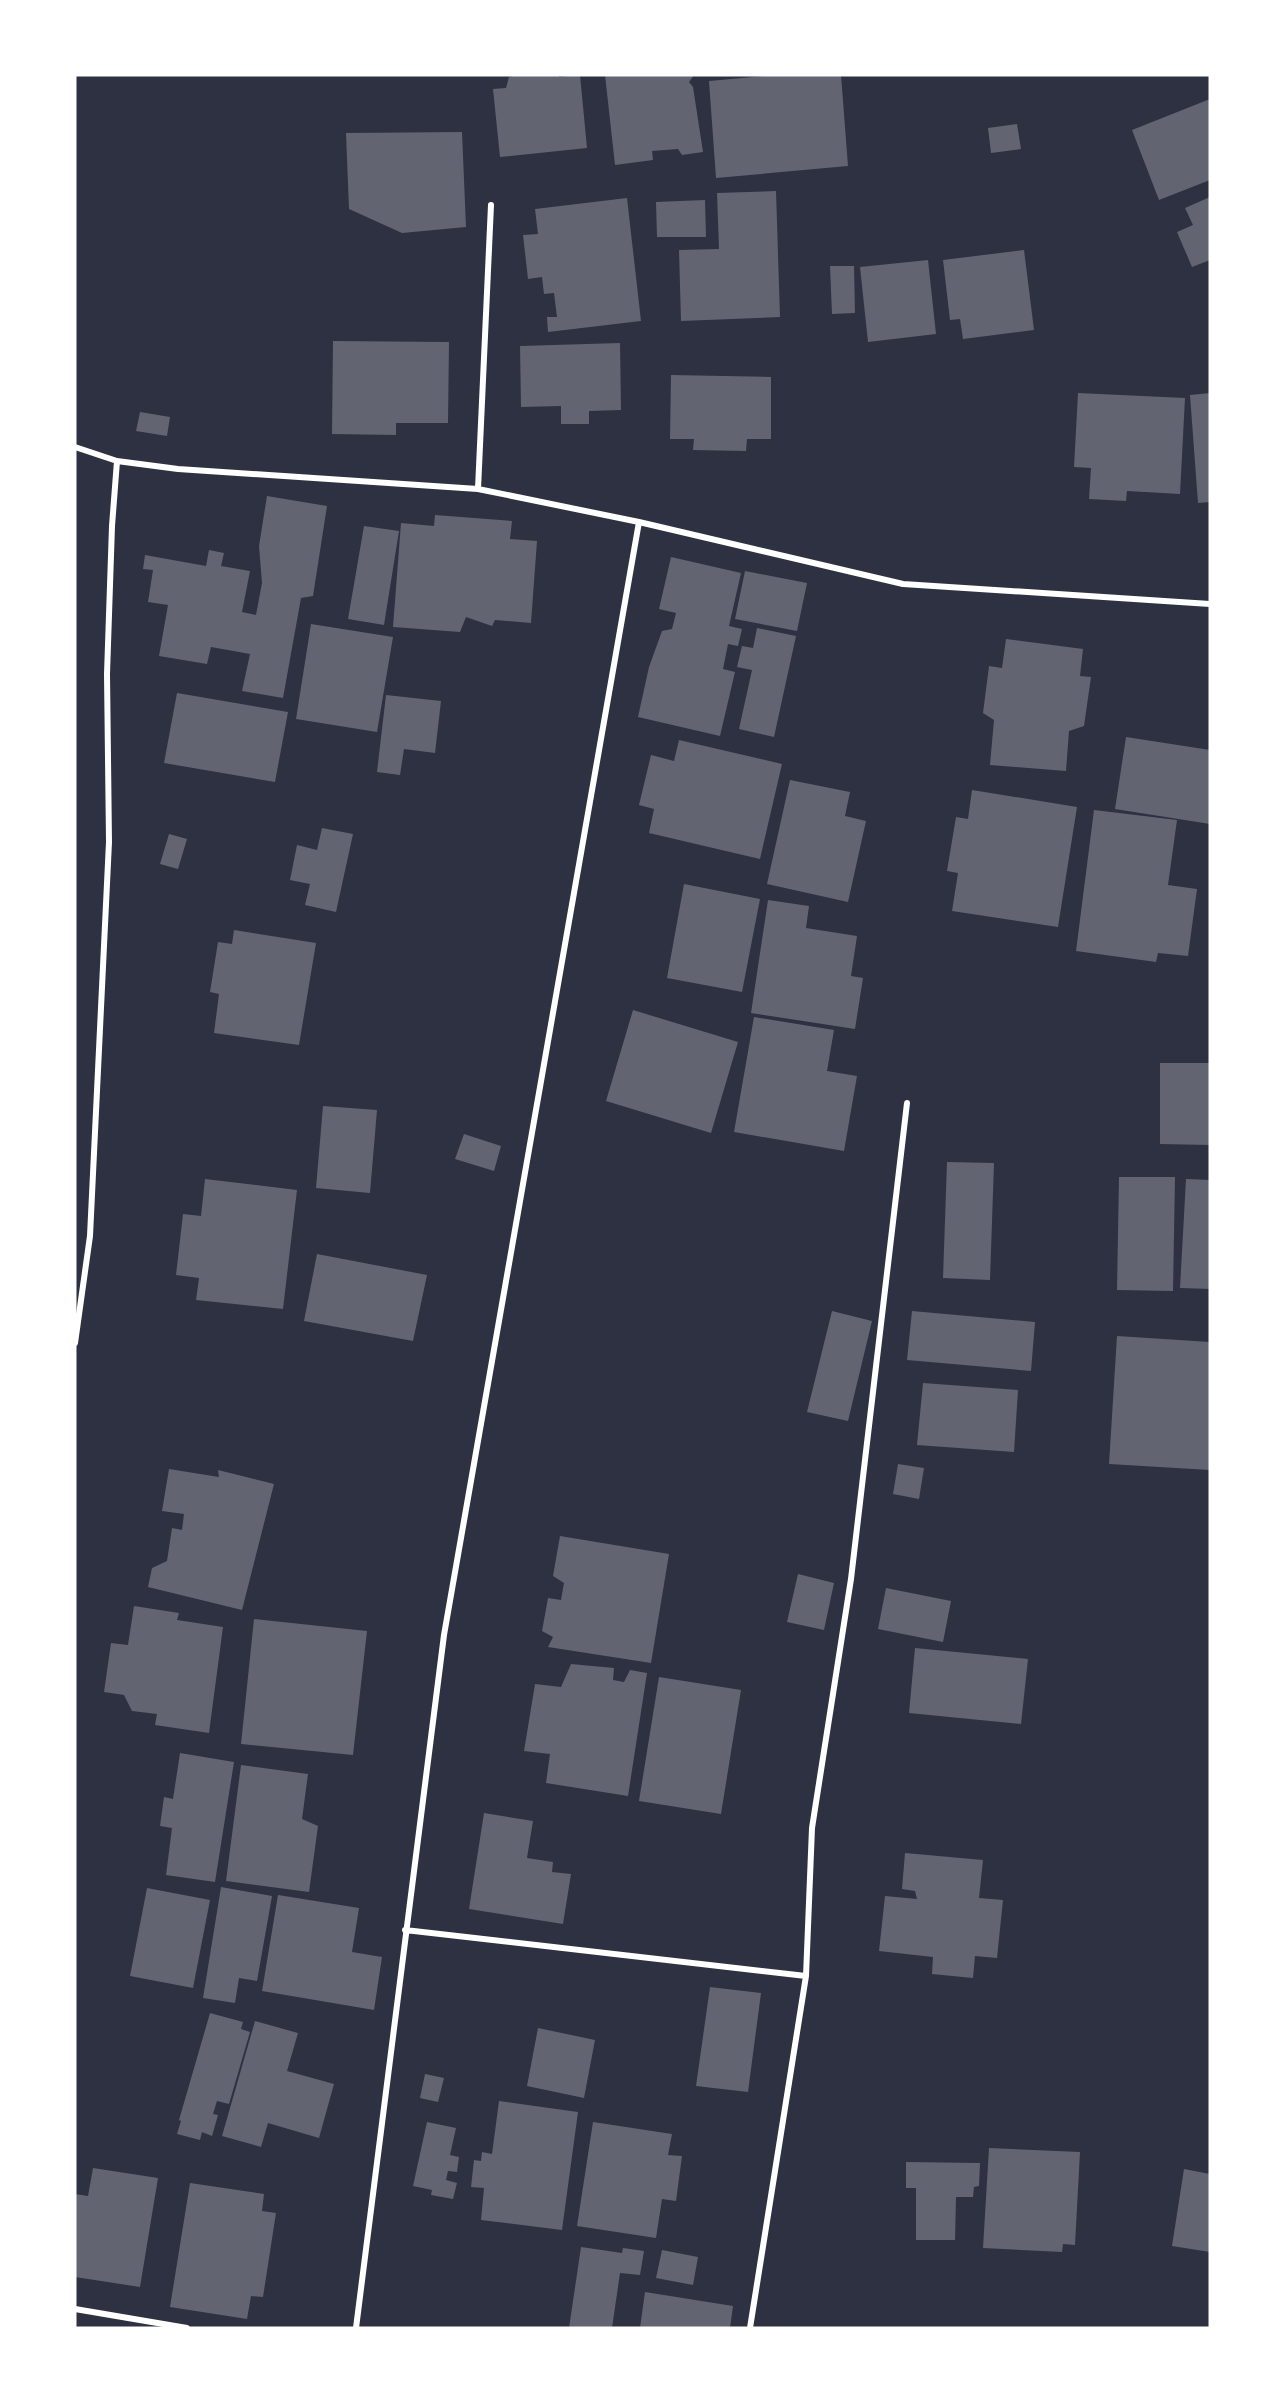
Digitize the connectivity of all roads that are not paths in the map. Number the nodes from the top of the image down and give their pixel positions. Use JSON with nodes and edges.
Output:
{"nodes":[{"id":1,"x":491,"y":205,"type":"dead end"},
{"id":2,"x":75,"y":447,"type":"edge"},
{"id":3,"x":117,"y":461,"type":"junction"},
{"id":4,"x":478,"y":489,"type":"junction"},
{"id":5,"x":639,"y":522,"type":"junction"},
{"id":6,"x":1210,"y":604,"type":"edge"},
{"id":7,"x":907,"y":1103,"type":"dead end"},
{"id":8,"x":75,"y":1343,"type":"edge"},
{"id":9,"x":405,"y":1930,"type":"junction"},
{"id":10,"x":806,"y":1976,"type":"junction"},
{"id":11,"x":75,"y":2309,"type":"edge"},
{"id":12,"x":187,"y":2328,"type":"edge"},
{"id":13,"x":356,"y":2328,"type":"edge"},
{"id":14,"x":750,"y":2328,"type":"edge"}],
"edges":[{"from":1,"to":4,"type":"street"},
{"from":2,"to":3,"type":"street"},
{"from":3,"to":4,"type":"street"},
{"from":3,"to":8,"type":"street"},
{"from":4,"to":5,"type":"street"},
{"from":5,"to":6,"type":"street"},
{"from":5,"to":9,"type":"street"},
{"from":7,"to":10,"type":"street"},
{"from":9,"to":10,"type":"street"},
{"from":9,"to":13,"type":"street"},
{"from":10,"to":14,"type":"street"},
{"from":11,"to":12,"type":"street"}]}
